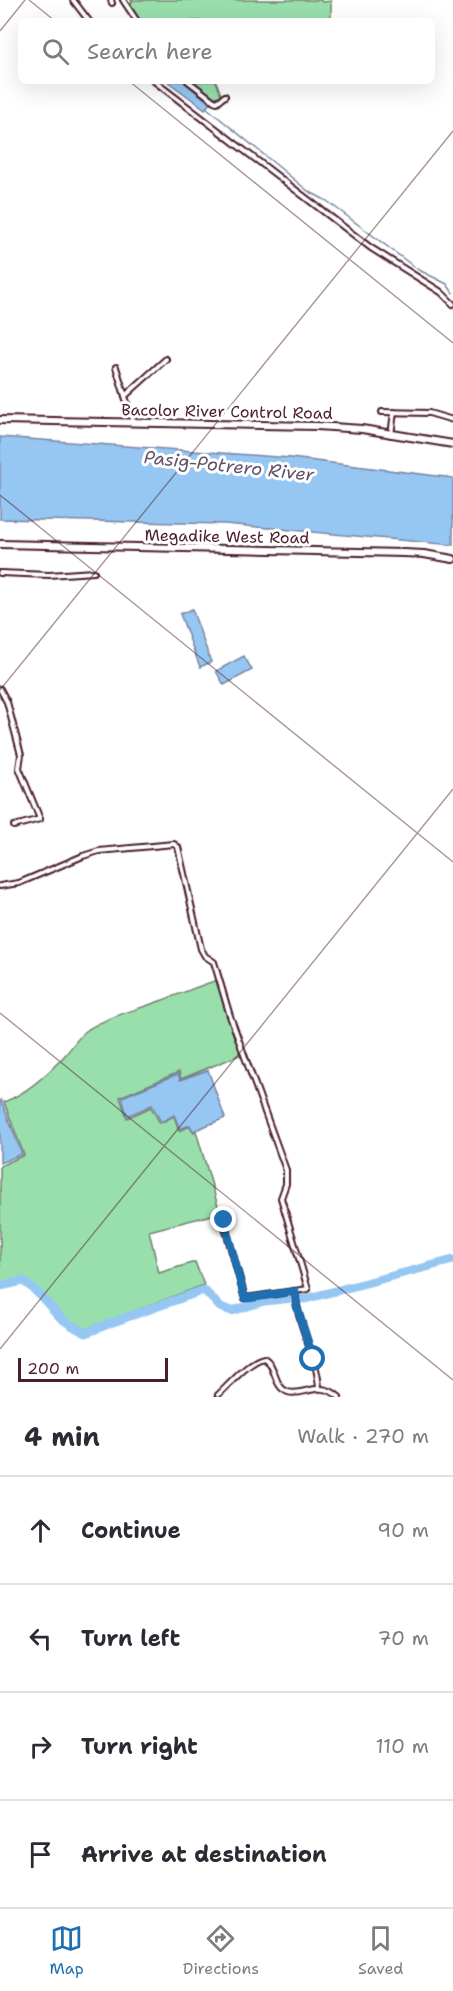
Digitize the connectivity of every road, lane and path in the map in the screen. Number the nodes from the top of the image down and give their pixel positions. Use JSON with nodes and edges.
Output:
{"nodes":[{"id":1,"x":73,"y":0,"type":"edge"},
{"id":2,"x":123,"y":0,"type":"edge"},
{"id":3,"x":87,"y":18,"type":"edge"},
{"id":4,"x":135,"y":18,"type":"edge"},
{"id":5,"x":158,"y":84,"type":"edge"},
{"id":6,"x":192,"y":84,"type":"edge"},
{"id":7,"x":225,"y":96,"type":"dead end"},
{"id":8,"x":453,"y":304,"type":"edge"},
{"id":9,"x":166,"y":360,"type":"dead end"},
{"id":10,"x":116,"y":368,"type":"dead end"},
{"id":11,"x":125,"y":396,"type":"junction"},
{"id":12,"x":382,"y":412,"type":"dead end"},
{"id":13,"x":394,"y":412,"type":"junction"},
{"id":14,"x":0,"y":420,"type":"edge"},
{"id":15,"x":453,"y":420,"type":"edge"},
{"id":16,"x":134,"y":423,"type":"junction"},
{"id":17,"x":391,"y":435,"type":"junction"},
{"id":18,"x":453,"y":444,"type":"edge"},
{"id":19,"x":0,"y":544,"type":"edge"},
{"id":20,"x":453,"y":559,"type":"edge"},
{"id":21,"x":94,"y":572,"type":"dead end"},
{"id":22,"x":0,"y":573,"type":"edge"},
{"id":23,"x":0,"y":689,"type":"edge"},
{"id":24,"x":14,"y":826,"type":"dead end"},
{"id":25,"x":0,"y":886,"type":"edge"},
{"id":26,"x":224,"y":1220,"type":"dead end"},
{"id":27,"x":295,"y":1293,"type":"junction"},
{"id":28,"x":319,"y":1388,"type":"junction"},
{"id":29,"x":218,"y":1395,"type":"dead end"},
{"id":30,"x":339,"y":1397,"type":"edge"}],
"edges":[{"from":1,"to":3,"type":"street"},
{"from":2,"to":4,"type":"street"},
{"from":5,"to":8,"type":"street"},
{"from":6,"to":7,"type":"street"},
{"from":9,"to":11,"type":"street"},
{"from":10,"to":11,"type":"street"},
{"from":11,"to":16,"type":"street"},
{"from":12,"to":13,"type":"street"},
{"from":13,"to":15,"type":"street"},
{"from":13,"to":17,"type":"street"},
{"from":14,"to":16,"type":"street","name":"Bacolor River Control Road"},
{"from":16,"to":17,"type":"street","name":"Bacolor River Control Road"},
{"from":17,"to":18,"type":"street","name":"Bacolor River Control Road"},
{"from":19,"to":20,"type":"street","name":"Megadike West Road"},
{"from":21,"to":22,"type":"street"},
{"from":23,"to":24,"type":"street"},
{"from":25,"to":27,"type":"street"},
{"from":26,"to":27,"type":"street"},
{"from":27,"to":28,"type":"street"},
{"from":28,"to":29,"type":"street"},
{"from":28,"to":30,"type":"street"}]}
